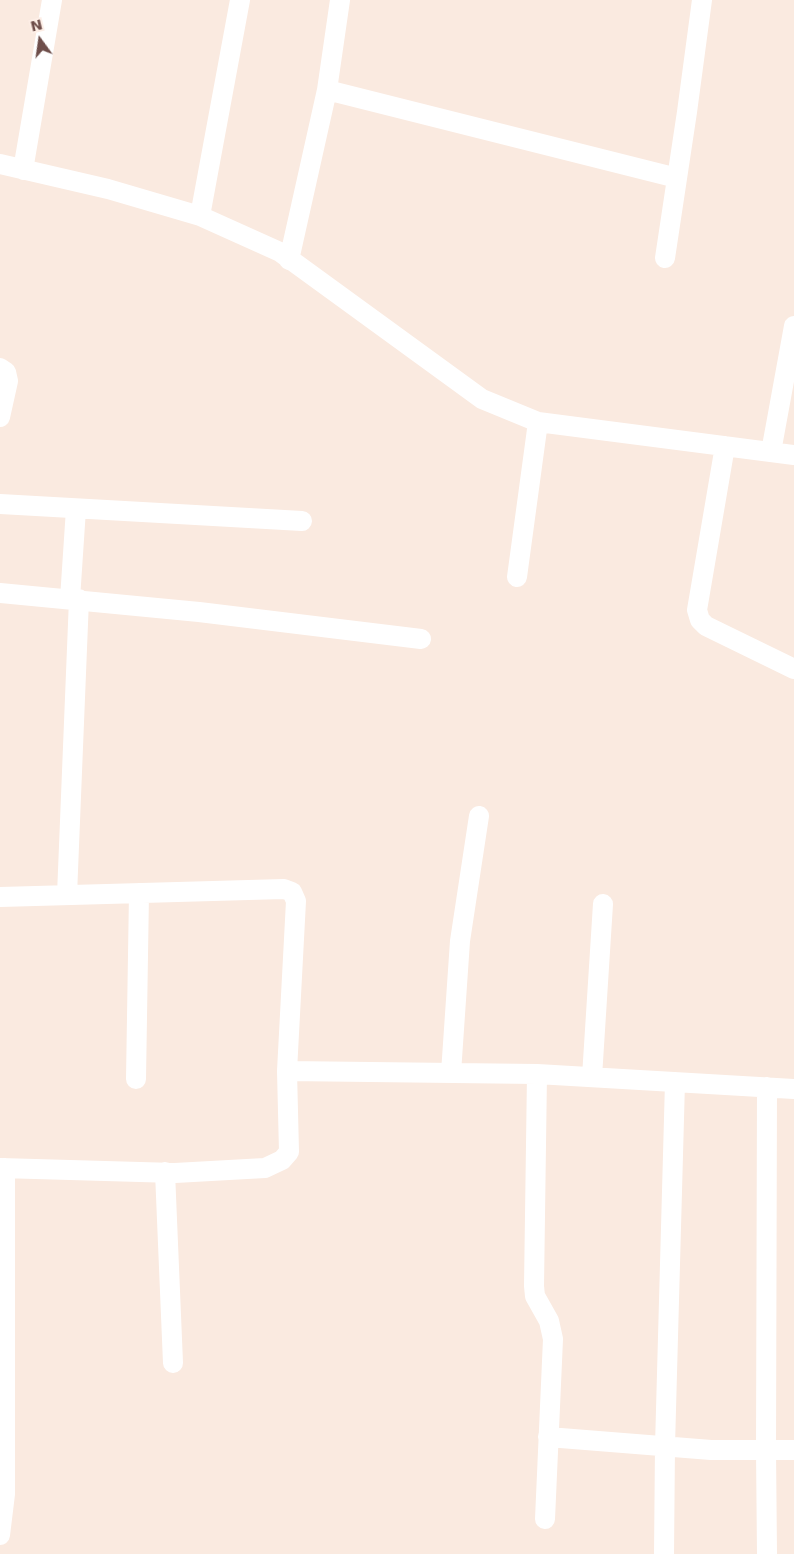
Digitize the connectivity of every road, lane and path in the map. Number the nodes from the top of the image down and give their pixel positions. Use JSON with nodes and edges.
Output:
{"nodes":[{"id":1,"x":52,"y":0,"type":"edge"},
{"id":2,"x":240,"y":0,"type":"edge"},
{"id":3,"x":340,"y":0,"type":"edge"},
{"id":4,"x":702,"y":0,"type":"edge"},
{"id":5,"x":327,"y":90,"type":"junction"},
{"id":6,"x":0,"y":164,"type":"edge"},
{"id":7,"x":23,"y":170,"type":"junction"},
{"id":8,"x":677,"y":178,"type":"junction"},
{"id":9,"x":200,"y":216,"type":"junction"},
{"id":10,"x":665,"y":258,"type":"dead end"},
{"id":11,"x":289,"y":260,"type":"junction"},
{"id":12,"x":794,"y":326,"type":"edge"},
{"id":13,"x":0,"y":368,"type":"edge"},
{"id":14,"x":0,"y":417,"type":"edge"},
{"id":15,"x":538,"y":422,"type":"junction"},
{"id":16,"x":725,"y":446,"type":"junction"},
{"id":17,"x":771,"y":452,"type":"junction"},
{"id":18,"x":794,"y":454,"type":"edge"},
{"id":19,"x":0,"y":504,"type":"edge"},
{"id":20,"x":76,"y":508,"type":"junction"},
{"id":21,"x":302,"y":521,"type":"dead end"},
{"id":22,"x":517,"y":577,"type":"dead end"},
{"id":23,"x":0,"y":593,"type":"edge"},
{"id":24,"x":75,"y":599,"type":"junction"},
{"id":25,"x":421,"y":639,"type":"dead end"},
{"id":26,"x":794,"y":669,"type":"edge"},
{"id":27,"x":479,"y":816,"type":"dead end"},
{"id":28,"x":139,"y":893,"type":"junction"},
{"id":29,"x":67,"y":895,"type":"junction"},
{"id":30,"x":0,"y":897,"type":"edge"},
{"id":31,"x":603,"y":904,"type":"dead end"},
{"id":32,"x":287,"y":1071,"type":"junction"},
{"id":33,"x":451,"y":1073,"type":"junction"},
{"id":34,"x":537,"y":1074,"type":"junction"},
{"id":35,"x":592,"y":1077,"type":"junction"},
{"id":36,"x":136,"y":1079,"type":"dead end"},
{"id":37,"x":675,"y":1082,"type":"junction"},
{"id":38,"x":767,"y":1087,"type":"junction"},
{"id":39,"x":794,"y":1089,"type":"edge"},
{"id":40,"x":2,"y":1168,"type":"edge"},
{"id":41,"x":165,"y":1172,"type":"junction"},
{"id":42,"x":173,"y":1363,"type":"dead end"},
{"id":43,"x":548,"y":1437,"type":"junction"},
{"id":44,"x":664,"y":1446,"type":"junction"},
{"id":45,"x":766,"y":1450,"type":"junction"},
{"id":46,"x":794,"y":1450,"type":"edge"},
{"id":47,"x":545,"y":1519,"type":"dead end"},
{"id":48,"x":0,"y":1535,"type":"edge"},
{"id":49,"x":664,"y":1554,"type":"edge"},
{"id":50,"x":767,"y":1554,"type":"edge"}],
"edges":[{"from":1,"to":7,"type":"street"},
{"from":2,"to":9,"type":"street"},
{"from":3,"to":5,"type":"street"},
{"from":4,"to":8,"type":"street"},
{"from":5,"to":8,"type":"street"},
{"from":5,"to":11,"type":"street"},
{"from":6,"to":7,"type":"street"},
{"from":7,"to":9,"type":"street"},
{"from":8,"to":10,"type":"street"},
{"from":9,"to":11,"type":"street"},
{"from":11,"to":15,"type":"street"},
{"from":12,"to":17,"type":"street"},
{"from":13,"to":14,"type":"street"},
{"from":15,"to":16,"type":"street"},
{"from":15,"to":22,"type":"street"},
{"from":16,"to":17,"type":"street"},
{"from":16,"to":26,"type":"street"},
{"from":17,"to":18,"type":"street"},
{"from":19,"to":20,"type":"street"},
{"from":20,"to":21,"type":"street"},
{"from":20,"to":24,"type":"street"},
{"from":23,"to":24,"type":"street"},
{"from":24,"to":25,"type":"street"},
{"from":24,"to":29,"type":"street"},
{"from":27,"to":33,"type":"street"},
{"from":28,"to":29,"type":"street"},
{"from":28,"to":32,"type":"street"},
{"from":28,"to":36,"type":"street"},
{"from":29,"to":30,"type":"street"},
{"from":31,"to":35,"type":"street"},
{"from":32,"to":33,"type":"street"},
{"from":32,"to":41,"type":"street"},
{"from":33,"to":34,"type":"street"},
{"from":34,"to":35,"type":"street"},
{"from":34,"to":43,"type":"street"},
{"from":35,"to":37,"type":"street"},
{"from":37,"to":38,"type":"street"},
{"from":37,"to":44,"type":"street"},
{"from":38,"to":39,"type":"street"},
{"from":38,"to":45,"type":"street"},
{"from":40,"to":41,"type":"street"},
{"from":40,"to":48,"type":"street"},
{"from":41,"to":42,"type":"street"},
{"from":43,"to":44,"type":"street"},
{"from":43,"to":47,"type":"street"},
{"from":44,"to":45,"type":"street"},
{"from":44,"to":49,"type":"street"},
{"from":45,"to":46,"type":"street"},
{"from":45,"to":50,"type":"street"}]}
